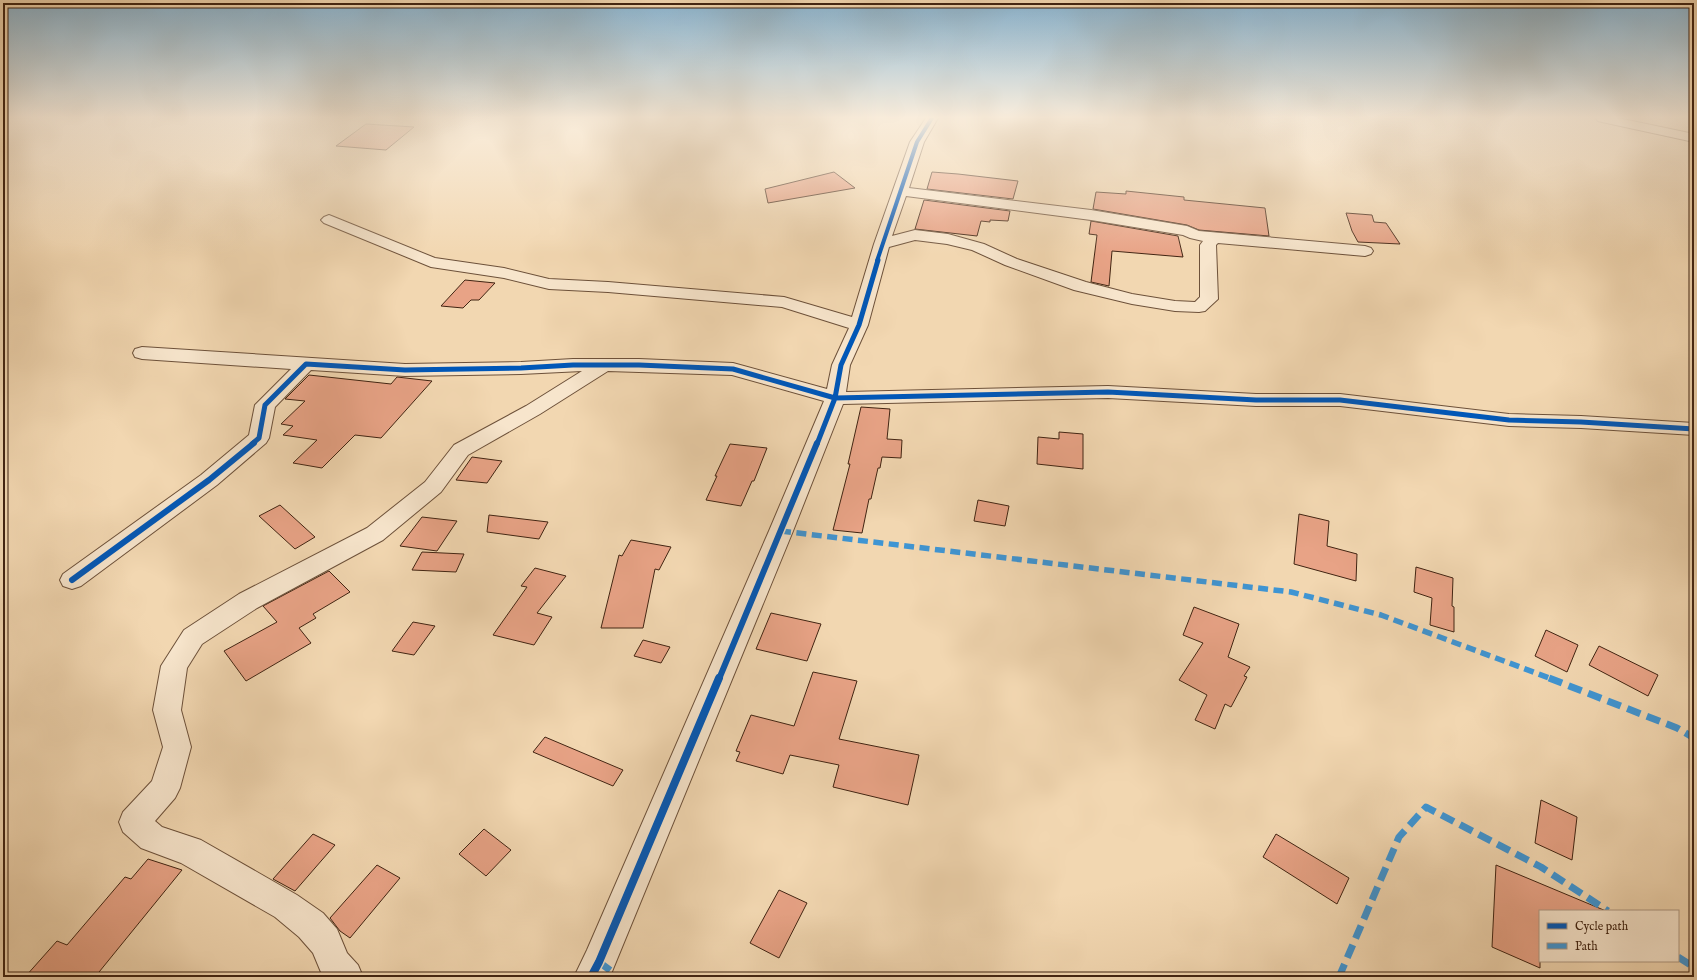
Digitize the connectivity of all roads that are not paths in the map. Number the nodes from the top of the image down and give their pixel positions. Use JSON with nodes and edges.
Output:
{"nodes":[{"id":1,"x":910,"y":164,"type":"edge"},
{"id":2,"x":901,"y":191,"type":"junction"},
{"id":3,"x":329,"y":220,"type":"dead end"},
{"id":4,"x":1220,"y":238,"type":"junction"},
{"id":5,"x":882,"y":244,"type":"junction"},
{"id":6,"x":1365,"y":251,"type":"dead end"},
{"id":7,"x":859,"y":325,"type":"junction"},
{"id":8,"x":142,"y":353,"type":"dead end"},
{"id":9,"x":306,"y":364,"type":"junction"},
{"id":10,"x":604,"y":365,"type":"junction"},
{"id":11,"x":834,"y":398,"type":"junction"},
{"id":12,"x":1694,"y":429,"type":"edge"},
{"id":13,"x":72,"y":580,"type":"dead end"},
{"id":14,"x":346,"y":977,"type":"edge"},
{"id":15,"x":591,"y":977,"type":"edge"}],
"edges":[{"from":1,"to":2,"type":"street"},
{"from":2,"to":4,"type":"street"},
{"from":2,"to":5,"type":"street"},
{"from":3,"to":7,"type":"street"},
{"from":4,"to":5,"type":"street"},
{"from":4,"to":6,"type":"street"},
{"from":5,"to":7,"type":"street"},
{"from":7,"to":11,"type":"street"},
{"from":8,"to":9,"type":"street"},
{"from":9,"to":10,"type":"street"},
{"from":9,"to":13,"type":"street"},
{"from":10,"to":11,"type":"street"},
{"from":10,"to":14,"type":"street"},
{"from":11,"to":12,"type":"street"},
{"from":11,"to":15,"type":"street"}]}
